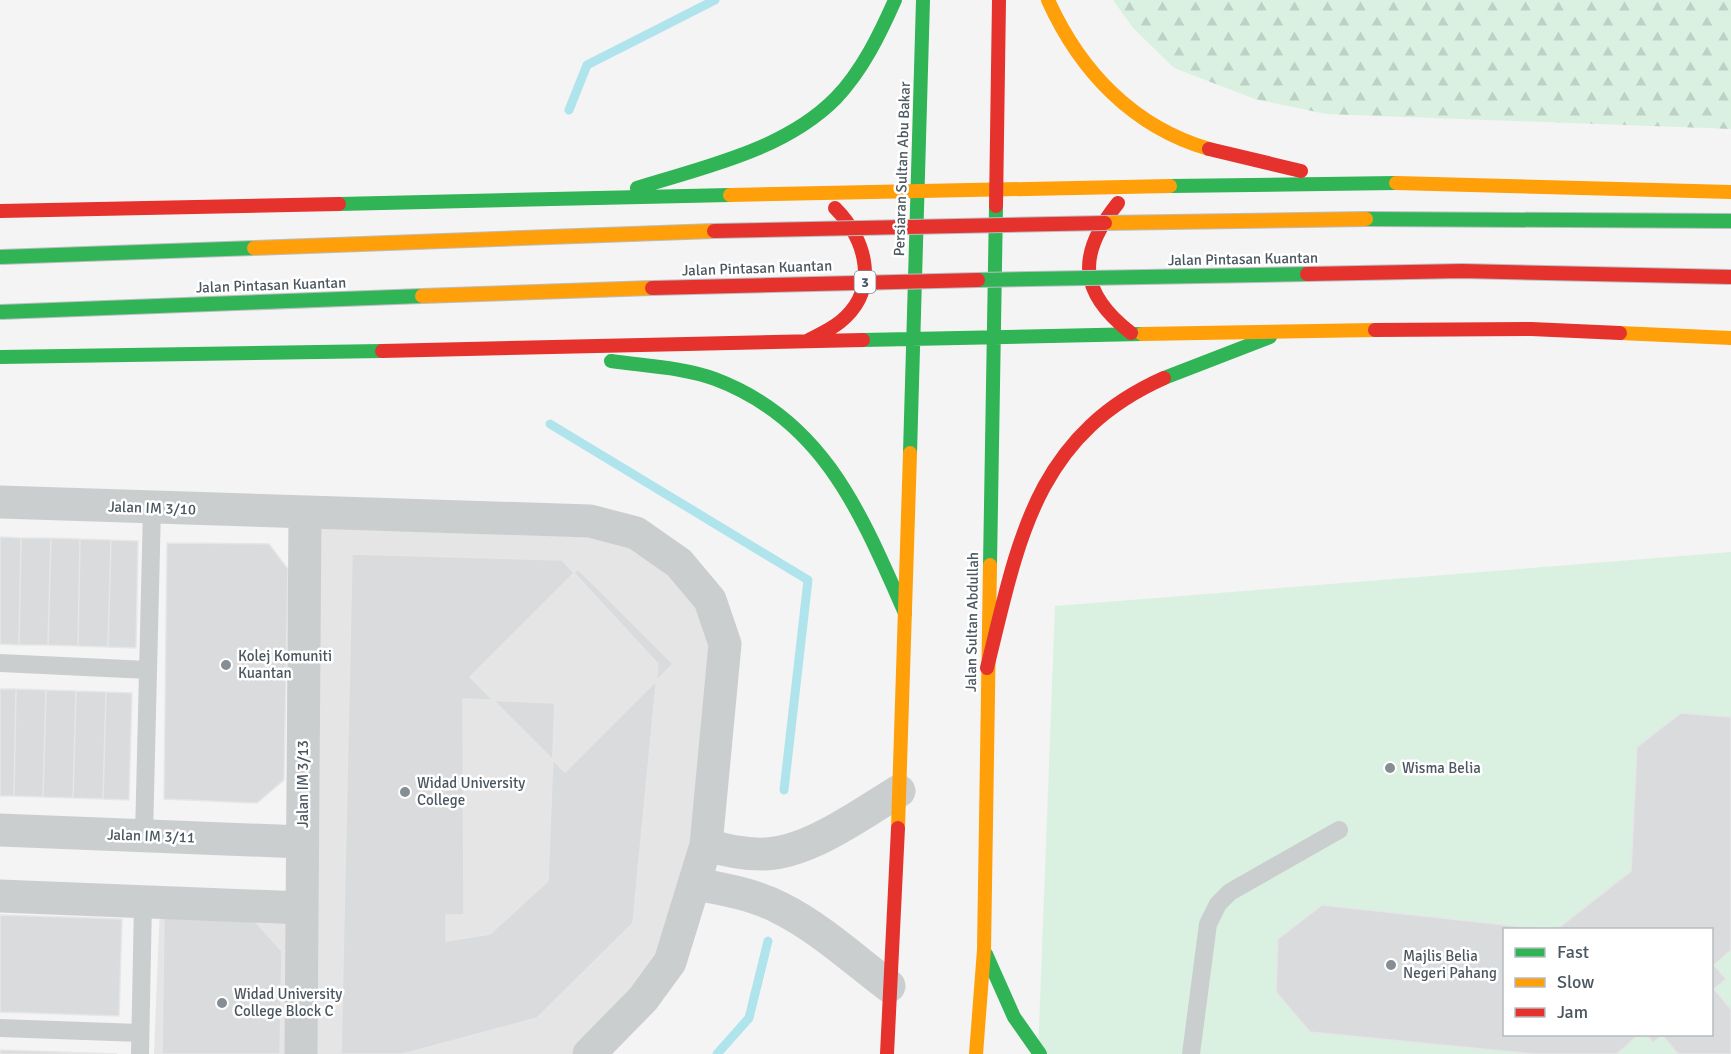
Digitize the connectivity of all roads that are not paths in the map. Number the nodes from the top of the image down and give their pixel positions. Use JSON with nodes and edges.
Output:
{"nodes":[{"id":1,"x":895,"y":0,"type":"edge"},
{"id":2,"x":923,"y":0,"type":"edge"},
{"id":3,"x":999,"y":0,"type":"edge"},
{"id":4,"x":1048,"y":0,"type":"edge"},
{"id":5,"x":1345,"y":182,"type":"junction"},
{"id":6,"x":1142,"y":186,"type":"junction"},
{"id":7,"x":996,"y":190,"type":"junction"},
{"id":8,"x":917,"y":191,"type":"junction"},
{"id":9,"x":1731,"y":192,"type":"edge"},
{"id":10,"x":782,"y":194,"type":"junction"},
{"id":11,"x":607,"y":198,"type":"junction"},
{"id":12,"x":0,"y":211,"type":"edge"},
{"id":13,"x":1731,"y":221,"type":"edge"},
{"id":14,"x":0,"y":257,"type":"edge"},
{"id":15,"x":1731,"y":277,"type":"edge"},
{"id":16,"x":0,"y":312,"type":"edge"},
{"id":17,"x":1289,"y":330,"type":"junction"},
{"id":18,"x":1131,"y":333,"type":"junction"},
{"id":19,"x":993,"y":337,"type":"junction"},
{"id":20,"x":913,"y":339,"type":"junction"},
{"id":21,"x":1731,"y":339,"type":"edge"},
{"id":22,"x":806,"y":341,"type":"junction"},
{"id":23,"x":536,"y":348,"type":"junction"},
{"id":24,"x":0,"y":357,"type":"edge"},
{"id":25,"x":0,"y":502,"type":"edge"},
{"id":26,"x":152,"y":508,"type":"junction"},
{"id":27,"x":305,"y":514,"type":"junction"},
{"id":28,"x":905,"y":613,"type":"junction"},
{"id":29,"x":0,"y":663,"type":"edge"},
{"id":30,"x":987,"y":668,"type":"junction"},
{"id":31,"x":148,"y":670,"type":"junction"},
{"id":32,"x":900,"y":790,"type":"junction"},
{"id":33,"x":0,"y":830,"type":"edge"},
{"id":34,"x":1339,"y":830,"type":"dead end"},
{"id":35,"x":144,"y":836,"type":"junction"},
{"id":36,"x":302,"y":842,"type":"junction"},
{"id":37,"x":706,"y":845,"type":"junction"},
{"id":38,"x":695,"y":884,"type":"junction"},
{"id":39,"x":0,"y":896,"type":"edge"},
{"id":40,"x":143,"y":901,"type":"junction"},
{"id":41,"x":302,"y":908,"type":"junction"},
{"id":42,"x":984,"y":950,"type":"junction"},
{"id":43,"x":889,"y":986,"type":"junction"},
{"id":44,"x":0,"y":1028,"type":"edge"},
{"id":45,"x":140,"y":1033,"type":"junction"},
{"id":46,"x":140,"y":1054,"type":"edge"},
{"id":47,"x":301,"y":1054,"type":"edge"},
{"id":48,"x":589,"y":1054,"type":"edge"},
{"id":49,"x":887,"y":1054,"type":"edge"},
{"id":50,"x":976,"y":1054,"type":"edge"},
{"id":51,"x":1040,"y":1054,"type":"edge"},
{"id":52,"x":1191,"y":1054,"type":"edge"}],
"edges":[{"from":1,"to":11,"type":"main road"},
{"from":2,"to":8,"type":"main road","name":"Persiaran Sultan Abu Bakar"},
{"from":3,"to":7,"type":"main road"},
{"from":4,"to":5,"type":"main road"},
{"from":5,"to":6,"type":"main road"},
{"from":5,"to":9,"type":"main road"},
{"from":6,"to":7,"type":"main road"},
{"from":6,"to":18,"type":"main road"},
{"from":7,"to":8,"type":"main road"},
{"from":7,"to":19,"type":"main road","name":"Jalan Sultan Abdullah"},
{"from":8,"to":10,"type":"main road"},
{"from":8,"to":20,"type":"main road","name":"Persiaran Sultan Abu Bakar"},
{"from":10,"to":11,"type":"main road"},
{"from":10,"to":22,"type":"main road"},
{"from":11,"to":12,"type":"main road"},
{"from":13,"to":14,"type":"main road","bridge":true},
{"from":15,"to":16,"type":"main road","name":"Jalan Pintasan Kuantan","number":"3","bridge":true},
{"from":17,"to":18,"type":"main road"},
{"from":17,"to":21,"type":"main road"},
{"from":17,"to":30,"type":"main road"},
{"from":18,"to":19,"type":"main road"},
{"from":19,"to":20,"type":"main road"},
{"from":19,"to":30,"type":"main road","name":"Jalan Sultan Abdullah"},
{"from":20,"to":22,"type":"main road"},
{"from":20,"to":28,"type":"main road"},
{"from":22,"to":23,"type":"main road"},
{"from":23,"to":24,"type":"main road"},
{"from":23,"to":28,"type":"main road"},
{"from":25,"to":26,"type":"street","name":"Jalan IM 3/10"},
{"from":26,"to":27,"type":"street","name":"Jalan IM 3/10"},
{"from":26,"to":31,"type":"lane"},
{"from":27,"to":36,"type":"street","name":"Jalan IM 3/13"},
{"from":27,"to":37,"type":"street","name":"Jalan IM 3/10"},
{"from":28,"to":32,"type":"main road"},
{"from":29,"to":31,"type":"lane"},
{"from":30,"to":42,"type":"main road","name":"Jalan Sultan Abdullah"},
{"from":31,"to":35,"type":"lane"},
{"from":32,"to":37,"type":"street"},
{"from":32,"to":43,"type":"main road"},
{"from":33,"to":35,"type":"street","name":"Jalan IM 3/11"},
{"from":34,"to":52,"type":"lane"},
{"from":35,"to":36,"type":"street","name":"Jalan IM 3/11"},
{"from":36,"to":41,"type":"street","name":"Jalan IM 3/13"},
{"from":37,"to":38,"type":"street","name":"Jalan IM 3/10"},
{"from":38,"to":43,"type":"street"},
{"from":38,"to":48,"type":"street","name":"Jalan IM 3/10"},
{"from":39,"to":40,"type":"street"},
{"from":40,"to":41,"type":"street"},
{"from":40,"to":45,"type":"lane"},
{"from":41,"to":47,"type":"street","name":"Jalan IM 3/13"},
{"from":42,"to":50,"type":"main road","name":"Jalan Sultan Abdullah"},
{"from":42,"to":51,"type":"main road"},
{"from":43,"to":49,"type":"main road"},
{"from":44,"to":45,"type":"lane"},
{"from":45,"to":46,"type":"lane"}]}
